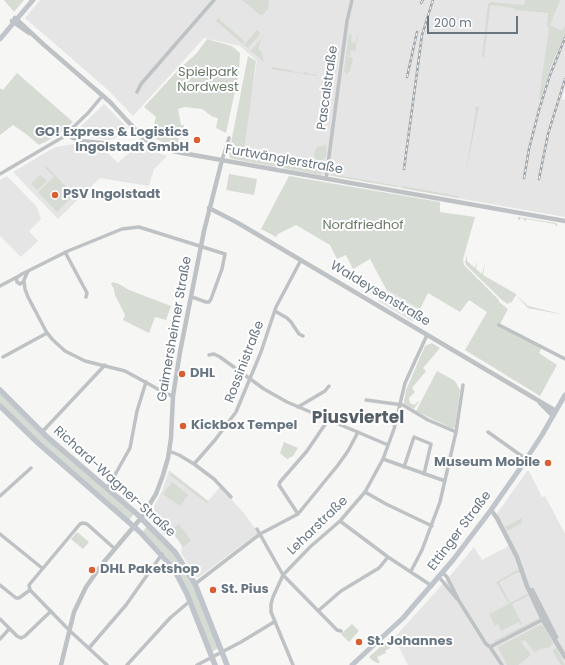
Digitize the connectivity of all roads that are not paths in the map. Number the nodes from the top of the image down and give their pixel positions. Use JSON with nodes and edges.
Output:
{"nodes":[{"id":1,"x":30,"y":0,"type":"edge"},
{"id":2,"x":33,"y":0,"type":"edge"},
{"id":3,"x":214,"y":0,"type":"edge"},
{"id":4,"x":352,"y":0,"type":"edge"},
{"id":5,"x":15,"y":20,"type":"junction"},
{"id":6,"x":0,"y":34,"type":"edge"},
{"id":7,"x":0,"y":39,"type":"edge"},
{"id":8,"x":137,"y":92,"type":"dead end"},
{"id":9,"x":103,"y":95,"type":"junction"},
{"id":10,"x":67,"y":133,"type":"junction"},
{"id":11,"x":229,"y":138,"type":"dead end"},
{"id":12,"x":107,"y":143,"type":"dead end"},
{"id":13,"x":222,"y":160,"type":"junction"},
{"id":14,"x":0,"y":174,"type":"edge"},
{"id":15,"x":326,"y":179,"type":"junction"},
{"id":16,"x":209,"y":208,"type":"junction"},
{"id":17,"x":565,"y":221,"type":"edge"},
{"id":18,"x":201,"y":245,"type":"junction"},
{"id":19,"x":65,"y":252,"type":"junction"},
{"id":20,"x":301,"y":260,"type":"junction"},
{"id":21,"x":28,"y":271,"type":"junction"},
{"id":22,"x":18,"y":276,"type":"junction"},
{"id":23,"x":24,"y":280,"type":"junction"},
{"id":24,"x":10,"y":281,"type":"junction"},
{"id":25,"x":18,"y":283,"type":"junction"},
{"id":26,"x":0,"y":286,"type":"edge"},
{"id":27,"x":25,"y":289,"type":"junction"},
{"id":28,"x":86,"y":297,"type":"dead end"},
{"id":29,"x":192,"y":297,"type":"junction"},
{"id":30,"x":275,"y":311,"type":"junction"},
{"id":31,"x":499,"y":325,"type":"dead end"},
{"id":32,"x":47,"y":333,"type":"junction"},
{"id":33,"x":427,"y":334,"type":"junction"},
{"id":34,"x":303,"y":336,"type":"dead end"},
{"id":35,"x":210,"y":354,"type":"dead end"},
{"id":36,"x":3,"y":357,"type":"dead end"},
{"id":37,"x":565,"y":359,"type":"edge"},
{"id":38,"x":105,"y":365,"type":"junction"},
{"id":39,"x":249,"y":379,"type":"junction"},
{"id":40,"x":146,"y":382,"type":"junction"},
{"id":41,"x":463,"y":384,"type":"dead end"},
{"id":42,"x":329,"y":386,"type":"dead end"},
{"id":43,"x":0,"y":390,"type":"edge"},
{"id":44,"x":565,"y":395,"type":"edge"},
{"id":45,"x":173,"y":396,"type":"junction"},
{"id":46,"x":366,"y":400,"type":"dead end"},
{"id":47,"x":399,"y":405,"type":"junction"},
{"id":48,"x":0,"y":406,"type":"edge"},
{"id":49,"x":298,"y":407,"type":"junction"},
{"id":50,"x":555,"y":414,"type":"junction"},
{"id":51,"x":328,"y":420,"type":"junction"},
{"id":52,"x":42,"y":432,"type":"junction"},
{"id":53,"x":358,"y":432,"type":"junction"},
{"id":54,"x":456,"y":432,"type":"junction"},
{"id":55,"x":488,"y":432,"type":"dead end"},
{"id":56,"x":388,"y":445,"type":"junction"},
{"id":57,"x":169,"y":451,"type":"junction"},
{"id":58,"x":526,"y":459,"type":"junction"},
{"id":59,"x":383,"y":460,"type":"junction"},
{"id":60,"x":194,"y":464,"type":"junction"},
{"id":61,"x":404,"y":467,"type":"junction"},
{"id":62,"x":31,"y":468,"type":"dead end"},
{"id":63,"x":424,"y":474,"type":"junction"},
{"id":64,"x":445,"y":481,"type":"junction"},
{"id":65,"x":107,"y":489,"type":"junction"},
{"id":66,"x":364,"y":492,"type":"junction"},
{"id":67,"x":0,"y":496,"type":"edge"},
{"id":68,"x":231,"y":497,"type":"dead end"},
{"id":69,"x":491,"y":510,"type":"junction"},
{"id":70,"x":298,"y":514,"type":"junction"},
{"id":71,"x":141,"y":518,"type":"junction"},
{"id":72,"x":340,"y":521,"type":"junction"},
{"id":73,"x":432,"y":526,"type":"junction"},
{"id":74,"x":135,"y":527,"type":"junction"},
{"id":75,"x":257,"y":529,"type":"dead end"},
{"id":76,"x":0,"y":534,"type":"edge"},
{"id":77,"x":260,"y":534,"type":"junction"},
{"id":78,"x":115,"y":549,"type":"junction"},
{"id":79,"x":162,"y":554,"type":"junction"},
{"id":80,"x":388,"y":557,"type":"junction"},
{"id":81,"x":42,"y":568,"type":"junction"},
{"id":82,"x":411,"y":571,"type":"junction"},
{"id":83,"x":283,"y":575,"type":"junction"},
{"id":84,"x":441,"y":575,"type":"junction"},
{"id":85,"x":195,"y":584,"type":"junction"},
{"id":86,"x":0,"y":585,"type":"edge"},
{"id":87,"x":432,"y":586,"type":"junction"},
{"id":88,"x":30,"y":590,"type":"junction"},
{"id":89,"x":190,"y":601,"type":"junction"},
{"id":90,"x":51,"y":611,"type":"junction"},
{"id":91,"x":318,"y":611,"type":"junction"},
{"id":92,"x":0,"y":619,"type":"edge"},
{"id":93,"x":545,"y":619,"type":"junction"},
{"id":94,"x":274,"y":622,"type":"junction"},
{"id":95,"x":9,"y":629,"type":"junction"},
{"id":96,"x":69,"y":630,"type":"junction"},
{"id":97,"x":341,"y":631,"type":"dead end"},
{"id":98,"x":0,"y":639,"type":"edge"},
{"id":99,"x":88,"y":648,"type":"junction"},
{"id":100,"x":490,"y":648,"type":"junction"},
{"id":101,"x":222,"y":651,"type":"junction"},
{"id":102,"x":212,"y":656,"type":"junction"},
{"id":103,"x":565,"y":657,"type":"edge"},
{"id":104,"x":60,"y":665,"type":"edge"},
{"id":105,"x":107,"y":665,"type":"edge"},
{"id":106,"x":127,"y":665,"type":"edge"},
{"id":107,"x":197,"y":665,"type":"edge"},
{"id":108,"x":216,"y":665,"type":"edge"},
{"id":109,"x":227,"y":665,"type":"edge"},
{"id":110,"x":293,"y":665,"type":"edge"},
{"id":111,"x":352,"y":665,"type":"edge"},
{"id":112,"x":502,"y":665,"type":"edge"}],
"edges":[{"from":1,"to":5,"type":"main road"},
{"from":2,"to":5,"type":"main road"},
{"from":3,"to":8,"type":"street"},
{"from":4,"to":15,"type":"street","name":"Pascalstraße"},
{"from":5,"to":6,"type":"main road"},
{"from":5,"to":7,"type":"main road"},
{"from":5,"to":9,"type":"street","name":"Furtwänglerstraße"},
{"from":9,"to":10,"type":"street"},
{"from":9,"to":13,"type":"street","name":"Furtwänglerstraße"},
{"from":10,"to":12,"type":"street"},
{"from":10,"to":14,"type":"street"},
{"from":11,"to":13,"type":"street","name":"Gaimersheimer Straße"},
{"from":13,"to":15,"type":"street","name":"Furtwänglerstraße"},
{"from":13,"to":16,"type":"street","name":"Gaimersheimer Straße"},
{"from":15,"to":17,"type":"street","name":"Furtwänglerstraße"},
{"from":16,"to":18,"type":"street","name":"Gaimersheimer Straße"},
{"from":16,"to":20,"type":"street","name":"Waldeysenstraße"},
{"from":18,"to":19,"type":"street"},
{"from":18,"to":29,"type":"street","name":"Gaimersheimer Straße"},
{"from":18,"to":29,"type":"street"},
{"from":19,"to":21,"type":"street"},
{"from":19,"to":28,"type":"street"},
{"from":20,"to":30,"type":"street","name":"Rossinistraße"},
{"from":20,"to":33,"type":"street","name":"Waldeysenstraße"},
{"from":21,"to":22,"type":"street"},
{"from":21,"to":23,"type":"street"},
{"from":22,"to":23,"type":"street"},
{"from":22,"to":24,"type":"street"},
{"from":22,"to":25,"type":"street"},
{"from":23,"to":25,"type":"street"},
{"from":23,"to":27,"type":"street"},
{"from":24,"to":25,"type":"street"},
{"from":24,"to":26,"type":"street"},
{"from":25,"to":27,"type":"street"},
{"from":27,"to":32,"type":"street"},
{"from":29,"to":45,"type":"street","name":"Gaimersheimer Straße"},
{"from":30,"to":34,"type":"street"},
{"from":30,"to":39,"type":"street","name":"Rossinistraße"},
{"from":31,"to":37,"type":"street"},
{"from":32,"to":36,"type":"street"},
{"from":32,"to":38,"type":"street"},
{"from":33,"to":47,"type":"street","name":"Leharstraße"},
{"from":33,"to":50,"type":"street","name":"Waldeysenstraße"},
{"from":35,"to":39,"type":"street"},
{"from":38,"to":40,"type":"street"},
{"from":38,"to":52,"type":"street"},
{"from":39,"to":49,"type":"street"},
{"from":39,"to":60,"type":"street","name":"Rossinistraße"},
{"from":40,"to":45,"type":"street"},
{"from":40,"to":65,"type":"street"},
{"from":41,"to":54,"type":"street"},
{"from":42,"to":49,"type":"street"},
{"from":43,"to":52,"type":"main road","name":"Richard-Wagner-Straße"},
{"from":44,"to":50,"type":"main road","name":"Ettinger Straße"},
{"from":45,"to":57,"type":"street","name":"Gaimersheimer Straße"},
{"from":46,"to":47,"type":"street"},
{"from":47,"to":54,"type":"street"},
{"from":47,"to":56,"type":"street","name":"Leharstraße"},
{"from":48,"to":74,"type":"main road","name":"Richard-Wagner-Straße"},
{"from":49,"to":51,"type":"street"},
{"from":50,"to":58,"type":"main road","name":"Ettinger Straße"},
{"from":51,"to":53,"type":"street"},
{"from":51,"to":70,"type":"street"},
{"from":52,"to":65,"type":"main road","name":"Richard-Wagner-Straße"},
{"from":53,"to":56,"type":"street"},
{"from":53,"to":70,"type":"street"},
{"from":54,"to":64,"type":"street"},
{"from":55,"to":58,"type":"street"},
{"from":56,"to":59,"type":"street","name":"Leharstraße"},
{"from":57,"to":60,"type":"street"},
{"from":57,"to":71,"type":"street","name":"Gaimersheimer Straße"},
{"from":58,"to":69,"type":"main road","name":"Ettinger Straße"},
{"from":59,"to":61,"type":"street"},
{"from":59,"to":66,"type":"street","name":"Leharstraße"},
{"from":60,"to":68,"type":"street"},
{"from":61,"to":63,"type":"street"},
{"from":61,"to":63,"type":"street"},
{"from":62,"to":67,"type":"street"},
{"from":63,"to":64,"type":"street"},
{"from":64,"to":73,"type":"street"},
{"from":65,"to":71,"type":"main road","name":"Richard-Wagner-Straße"},
{"from":66,"to":72,"type":"street","name":"Leharstraße"},
{"from":66,"to":73,"type":"street"},
{"from":69,"to":84,"type":"main road","name":"Ettinger Straße"},
{"from":69,"to":93,"type":"street"},
{"from":70,"to":77,"type":"street"},
{"from":71,"to":74,"type":"street","name":"Gaimersheimer Straße"},
{"from":71,"to":85,"type":"main road","name":"Richard-Wagner-Straße"},
{"from":72,"to":80,"type":"street"},
{"from":72,"to":83,"type":"street","name":"Leharstraße"},
{"from":73,"to":82,"type":"street"},
{"from":74,"to":78,"type":"street","name":"Gaimersheimer Straße"},
{"from":74,"to":79,"type":"main road","name":"Richard-Wagner-Straße"},
{"from":75,"to":77,"type":"street"},
{"from":76,"to":81,"type":"street"},
{"from":77,"to":83,"type":"street"},
{"from":77,"to":85,"type":"street"},
{"from":78,"to":81,"type":"street"},
{"from":78,"to":96,"type":"street","name":"Gaimersheimer Straße"},
{"from":79,"to":89,"type":"main road","name":"Richard-Wagner-Straße"},
{"from":79,"to":99,"type":"street"},
{"from":80,"to":82,"type":"street"},
{"from":80,"to":91,"type":"street"},
{"from":81,"to":88,"type":"street"},
{"from":82,"to":87,"type":"street"},
{"from":83,"to":91,"type":"street"},
{"from":83,"to":94,"type":"street","name":"Leharstraße"},
{"from":84,"to":87,"type":"main road","name":"Ettinger Straße"},
{"from":84,"to":100,"type":"street"},
{"from":85,"to":101,"type":"main road","name":"Richard-Wagner-Straße"},
{"from":86,"to":88,"type":"street"},
{"from":87,"to":111,"type":"main road","name":"Ettinger Straße"},
{"from":88,"to":90,"type":"street"},
{"from":89,"to":102,"type":"main road","name":"Richard-Wagner-Straße"},
{"from":89,"to":106,"type":"street"},
{"from":90,"to":95,"type":"street"},
{"from":90,"to":96,"type":"street"},
{"from":91,"to":97,"type":"street"},
{"from":92,"to":95,"type":"street"},
{"from":93,"to":100,"type":"street"},
{"from":93,"to":103,"type":"street"},
{"from":94,"to":101,"type":"street"},
{"from":94,"to":110,"type":"street","name":"Leharstraße"},
{"from":95,"to":98,"type":"street"},
{"from":96,"to":99,"type":"street"},
{"from":96,"to":104,"type":"street","name":"Gaimersheimer Straße"},
{"from":99,"to":105,"type":"street"},
{"from":100,"to":112,"type":"street"},
{"from":101,"to":102,"type":"street"},
{"from":101,"to":109,"type":"main road","name":"Richard-Wagner-Straße"},
{"from":102,"to":107,"type":"street"},
{"from":102,"to":108,"type":"main road","name":"Richard-Wagner-Straße"}]}
